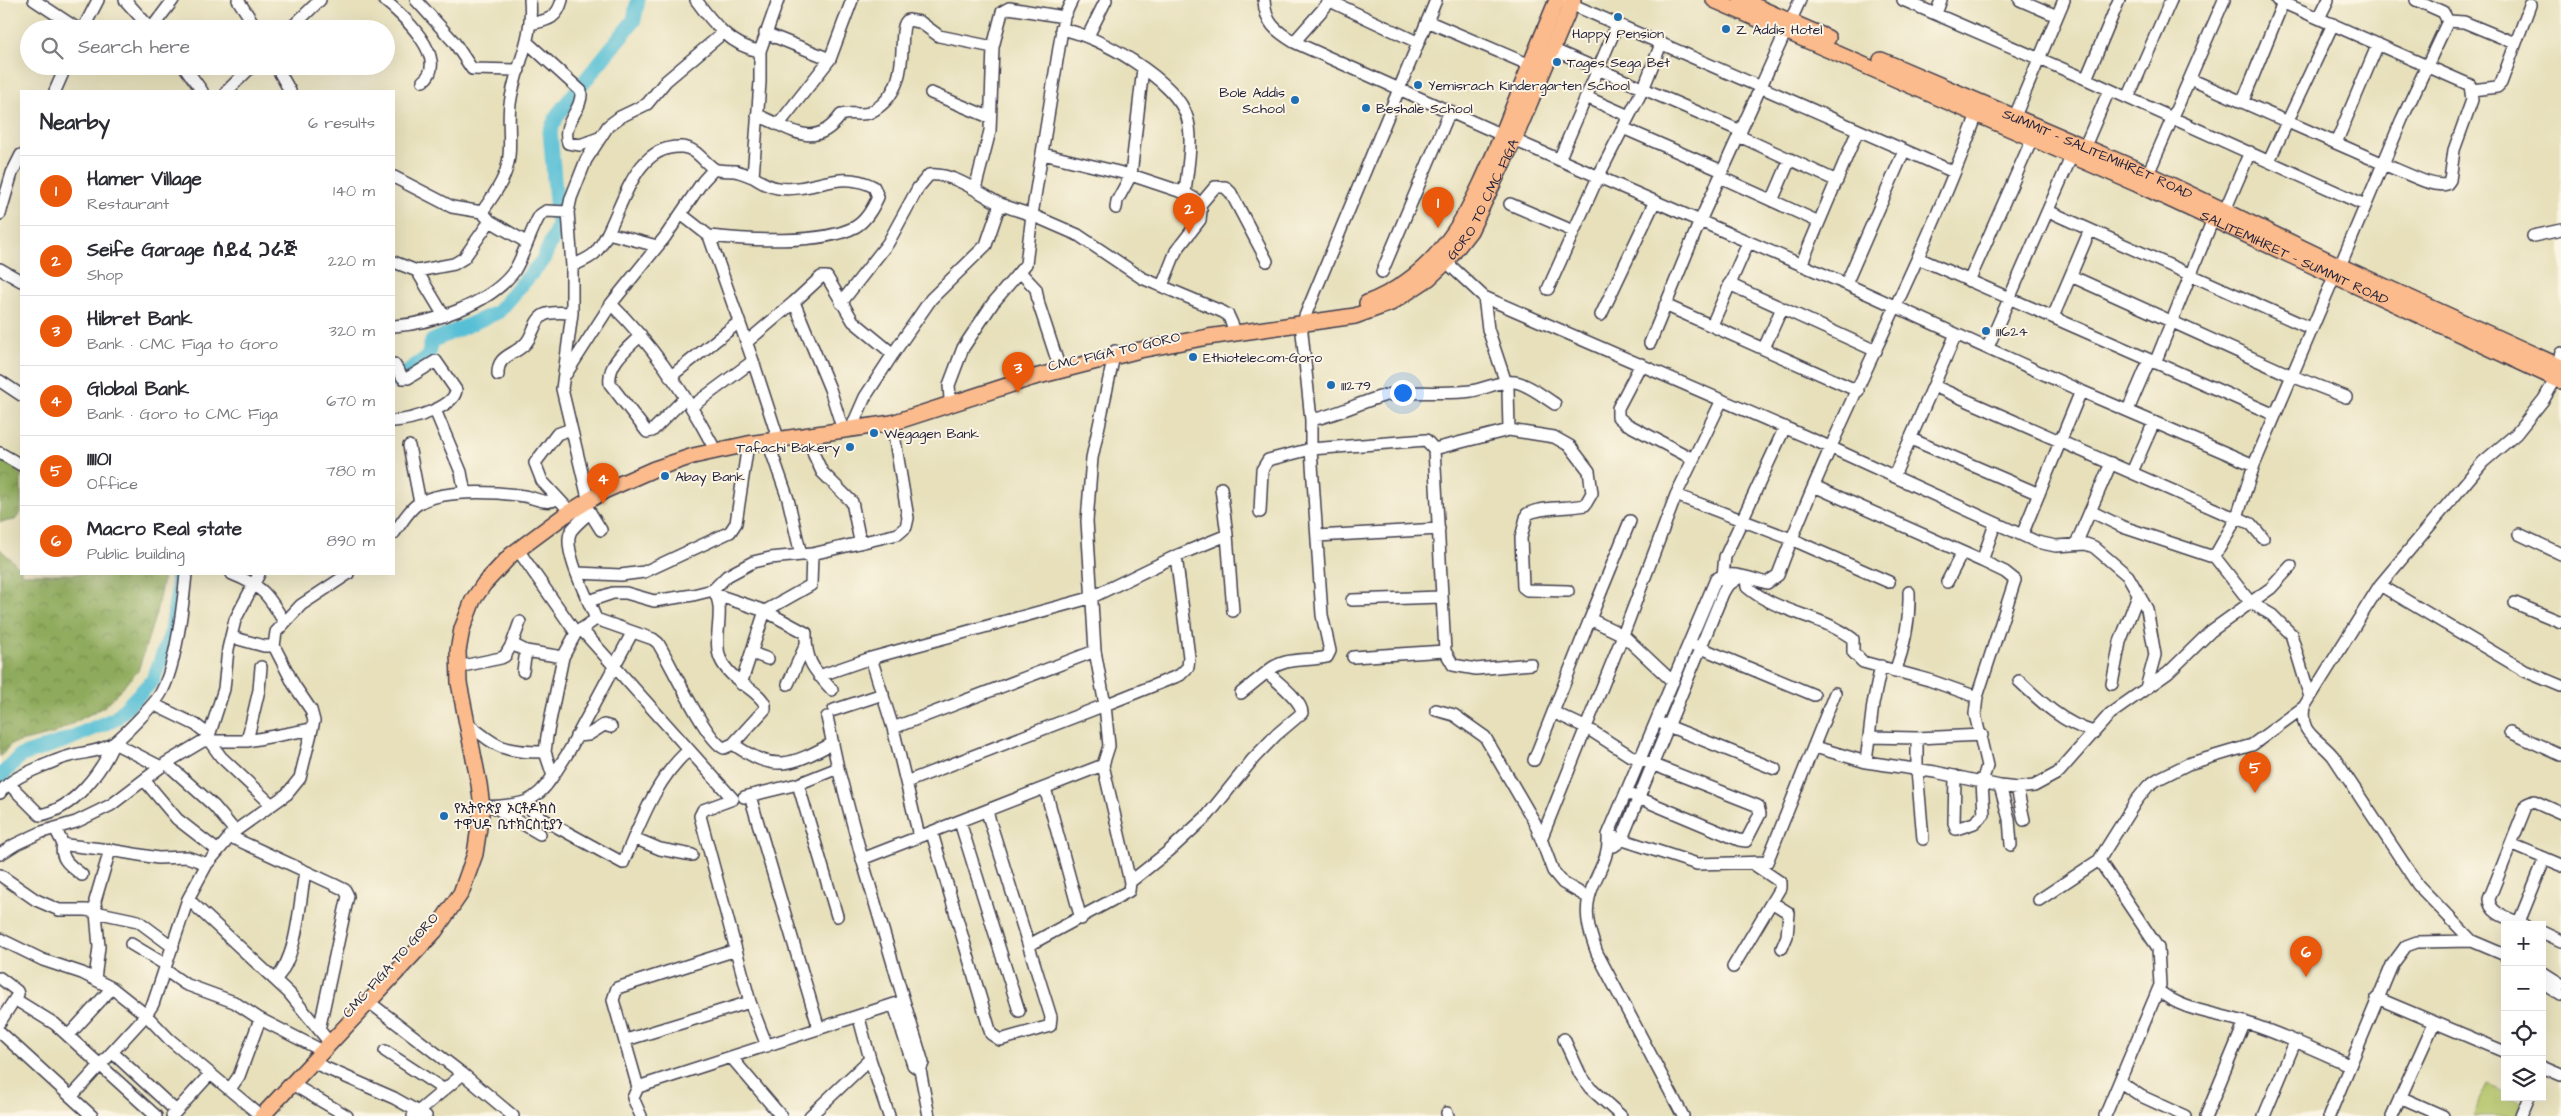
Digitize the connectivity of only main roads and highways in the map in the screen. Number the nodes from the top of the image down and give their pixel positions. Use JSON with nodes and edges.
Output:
{"nodes":[{"id":1,"x":1714,"y":0,"type":"edge"},
{"id":2,"x":1741,"y":0,"type":"edge"},
{"id":3,"x":1565,"y":1,"type":"edge"},
{"id":4,"x":1788,"y":28,"type":"junction"},
{"id":5,"x":1517,"y":116,"type":"junction"},
{"id":6,"x":2219,"y":215,"type":"junction"},
{"id":7,"x":1442,"y":258,"type":"joint"},
{"id":8,"x":1307,"y":321,"type":"junction"},
{"id":9,"x":1115,"y":354,"type":"junction"},
{"id":10,"x":2560,"y":372,"type":"edge"},
{"id":11,"x":772,"y":437,"type":"junction"},
{"id":12,"x":588,"y":502,"type":"junction"},
{"id":13,"x":562,"y":507,"type":"junction"},
{"id":14,"x":322,"y":1039,"type":"junction"},
{"id":15,"x":256,"y":1114,"type":"edge"}],
"edges":[{"from":1,"to":4,"type":"main road"},
{"from":2,"to":4,"type":"main road","name":"SUMMIT - SALITEMIHRET ROAD"},
{"from":3,"to":5,"type":"main road"},
{"from":3,"to":5,"type":"main road","name":"GORO TO CMC FIGA"},
{"from":4,"to":6,"type":"main road","name":"SALITEMIHRET - SUMMIT ROAD"},
{"from":4,"to":6,"type":"main road","name":"SUMMIT - SALITEMIHRET ROAD"},
{"from":5,"to":7,"type":"main road","name":"GORO TO CMC FIGA"},
{"from":6,"to":10,"type":"main road","name":"SALITEMIHRET - SUMMIT ROAD"},
{"from":7,"to":8,"type":"main road","name":"CMC FIGA TO GORO"},
{"from":8,"to":9,"type":"main road"},
{"from":8,"to":9,"type":"main road","name":"CMC FIGA TO GORO"},
{"from":9,"to":11,"type":"main road","name":"CMC FIGA TO GORO"},
{"from":9,"to":11,"type":"main road"},
{"from":11,"to":12,"type":"main road"},
{"from":11,"to":12,"type":"main road","name":"CMC FIGA TO GORO"},
{"from":12,"to":13,"type":"main road","name":"CMC FIGA TO GORO"},
{"from":13,"to":14,"type":"main road","name":"CMC FIGA TO GORO"},
{"from":13,"to":14,"type":"main road"},
{"from":14,"to":15,"type":"main road","name":"CMC FIGA TO GORO"},
{"from":14,"to":15,"type":"main road"}]}
